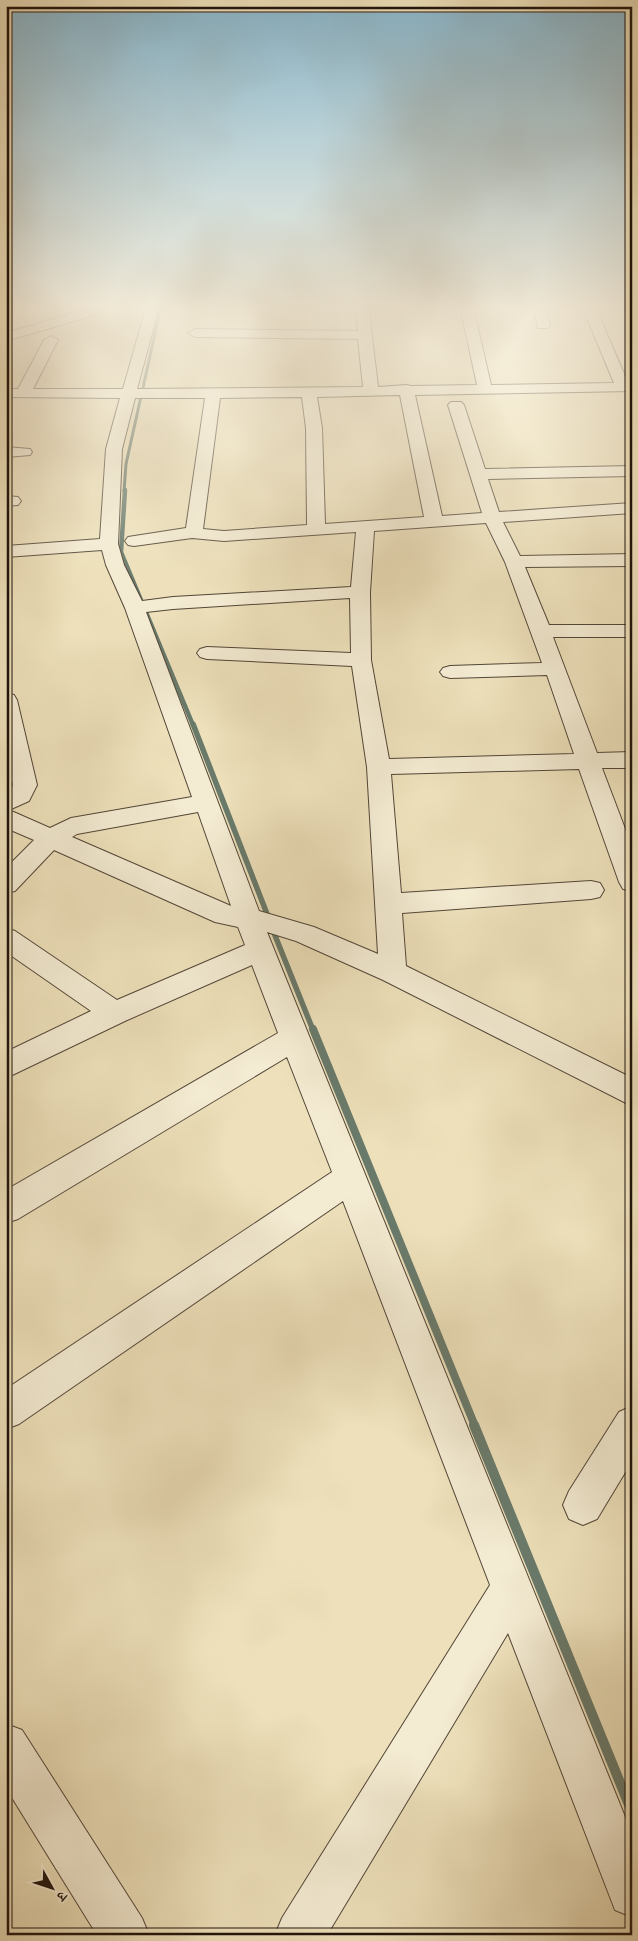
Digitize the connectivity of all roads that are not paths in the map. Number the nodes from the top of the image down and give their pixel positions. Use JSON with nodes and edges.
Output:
{"nodes":[{"id":1,"x":135,"y":402,"type":"edge"},
{"id":2,"x":212,"y":402,"type":"edge"},
{"id":3,"x":310,"y":402,"type":"edge"},
{"id":4,"x":409,"y":402,"type":"edge"},
{"id":5,"x":456,"y":405,"type":"dead end"},
{"id":6,"x":6,"y":452,"type":"edge"},
{"id":7,"x":24,"y":452,"type":"dead end"},
{"id":8,"x":632,"y":471,"type":"edge"},
{"id":9,"x":478,"y":474,"type":"junction"},
{"id":10,"x":632,"y":508,"type":"edge"},
{"id":11,"x":492,"y":518,"type":"junction"},
{"id":12,"x":434,"y":521,"type":"junction"},
{"id":13,"x":366,"y":525,"type":"junction"},
{"id":14,"x":316,"y":528,"type":"junction"},
{"id":15,"x":195,"y":532,"type":"junction"},
{"id":16,"x":121,"y":542,"type":"junction"},
{"id":17,"x":6,"y":552,"type":"edge"},
{"id":18,"x":632,"y":560,"type":"edge"},
{"id":19,"x":514,"y":562,"type":"junction"},
{"id":20,"x":360,"y":592,"type":"junction"},
{"id":21,"x":139,"y":607,"type":"junction"},
{"id":22,"x":541,"y":631,"type":"junction"},
{"id":23,"x":632,"y":631,"type":"edge"},
{"id":24,"x":207,"y":653,"type":"dead end"},
{"id":25,"x":360,"y":660,"type":"junction"},
{"id":26,"x":553,"y":669,"type":"junction"},
{"id":27,"x":450,"y":672,"type":"dead end"},
{"id":28,"x":6,"y":700,"type":"edge"},
{"id":29,"x":632,"y":760,"type":"edge"},
{"id":30,"x":587,"y":761,"type":"junction"},
{"id":31,"x":379,"y":767,"type":"junction"},
{"id":32,"x":207,"y":802,"type":"junction"},
{"id":33,"x":6,"y":803,"type":"edge"},
{"id":34,"x":6,"y":818,"type":"edge"},
{"id":35,"x":622,"y":836,"type":"edge"},
{"id":36,"x":51,"y":838,"type":"junction"},
{"id":37,"x":632,"y":882,"type":"edge"},
{"id":38,"x":6,"y":884,"type":"edge"},
{"id":39,"x":591,"y":890,"type":"dead end"},
{"id":40,"x":389,"y":904,"type":"junction"},
{"id":41,"x":259,"y":931,"type":"junction"},
{"id":42,"x":6,"y":938,"type":"edge"},
{"id":43,"x":393,"y":972,"type":"junction"},
{"id":44,"x":115,"y":1013,"type":"junction"},
{"id":45,"x":294,"y":1038,"type":"junction"},
{"id":46,"x":6,"y":1066,"type":"edge"},
{"id":47,"x":632,"y":1093,"type":"edge"},
{"id":48,"x":350,"y":1178,"type":"junction"},
{"id":49,"x":6,"y":1208,"type":"edge"},
{"id":50,"x":6,"y":1411,"type":"edge"},
{"id":51,"x":632,"y":1425,"type":"edge"},
{"id":52,"x":583,"y":1505,"type":"dead end"},
{"id":53,"x":512,"y":1588,"type":"junction"},
{"id":54,"x":6,"y":1746,"type":"edge"},
{"id":55,"x":632,"y":1893,"type":"edge"},
{"id":56,"x":125,"y":1935,"type":"edge"},
{"id":57,"x":298,"y":1935,"type":"edge"}],
"edges":[{"from":1,"to":16,"type":"street"},
{"from":2,"to":15,"type":"street"},
{"from":3,"to":14,"type":"street"},
{"from":4,"to":12,"type":"street"},
{"from":5,"to":9,"type":"street"},
{"from":6,"to":7,"type":"street"},
{"from":8,"to":9,"type":"street"},
{"from":9,"to":11,"type":"street"},
{"from":10,"to":11,"type":"street"},
{"from":11,"to":12,"type":"street"},
{"from":11,"to":19,"type":"street"},
{"from":12,"to":13,"type":"street"},
{"from":13,"to":14,"type":"street"},
{"from":13,"to":20,"type":"street"},
{"from":14,"to":15,"type":"street"},
{"from":15,"to":16,"type":"street"},
{"from":16,"to":17,"type":"street"},
{"from":16,"to":21,"type":"street"},
{"from":18,"to":19,"type":"street"},
{"from":19,"to":22,"type":"street"},
{"from":20,"to":21,"type":"street"},
{"from":20,"to":25,"type":"street"},
{"from":21,"to":32,"type":"street"},
{"from":22,"to":23,"type":"street"},
{"from":22,"to":26,"type":"street"},
{"from":24,"to":25,"type":"street"},
{"from":25,"to":31,"type":"street"},
{"from":26,"to":27,"type":"street"},
{"from":26,"to":30,"type":"street"},
{"from":28,"to":33,"type":"street"},
{"from":29,"to":30,"type":"street"},
{"from":30,"to":31,"type":"street"},
{"from":30,"to":35,"type":"street"},
{"from":31,"to":40,"type":"street"},
{"from":32,"to":36,"type":"street"},
{"from":32,"to":41,"type":"street"},
{"from":34,"to":36,"type":"street"},
{"from":35,"to":37,"type":"street"},
{"from":36,"to":38,"type":"street"},
{"from":36,"to":41,"type":"street"},
{"from":39,"to":40,"type":"street"},
{"from":40,"to":43,"type":"street"},
{"from":41,"to":43,"type":"street"},
{"from":41,"to":44,"type":"street"},
{"from":41,"to":45,"type":"street"},
{"from":42,"to":44,"type":"street"},
{"from":43,"to":47,"type":"street"},
{"from":44,"to":46,"type":"street"},
{"from":45,"to":48,"type":"street"},
{"from":45,"to":49,"type":"street"},
{"from":48,"to":50,"type":"street"},
{"from":48,"to":53,"type":"street"},
{"from":51,"to":52,"type":"street"},
{"from":53,"to":55,"type":"street"},
{"from":53,"to":57,"type":"street"},
{"from":54,"to":56,"type":"street"}]}
